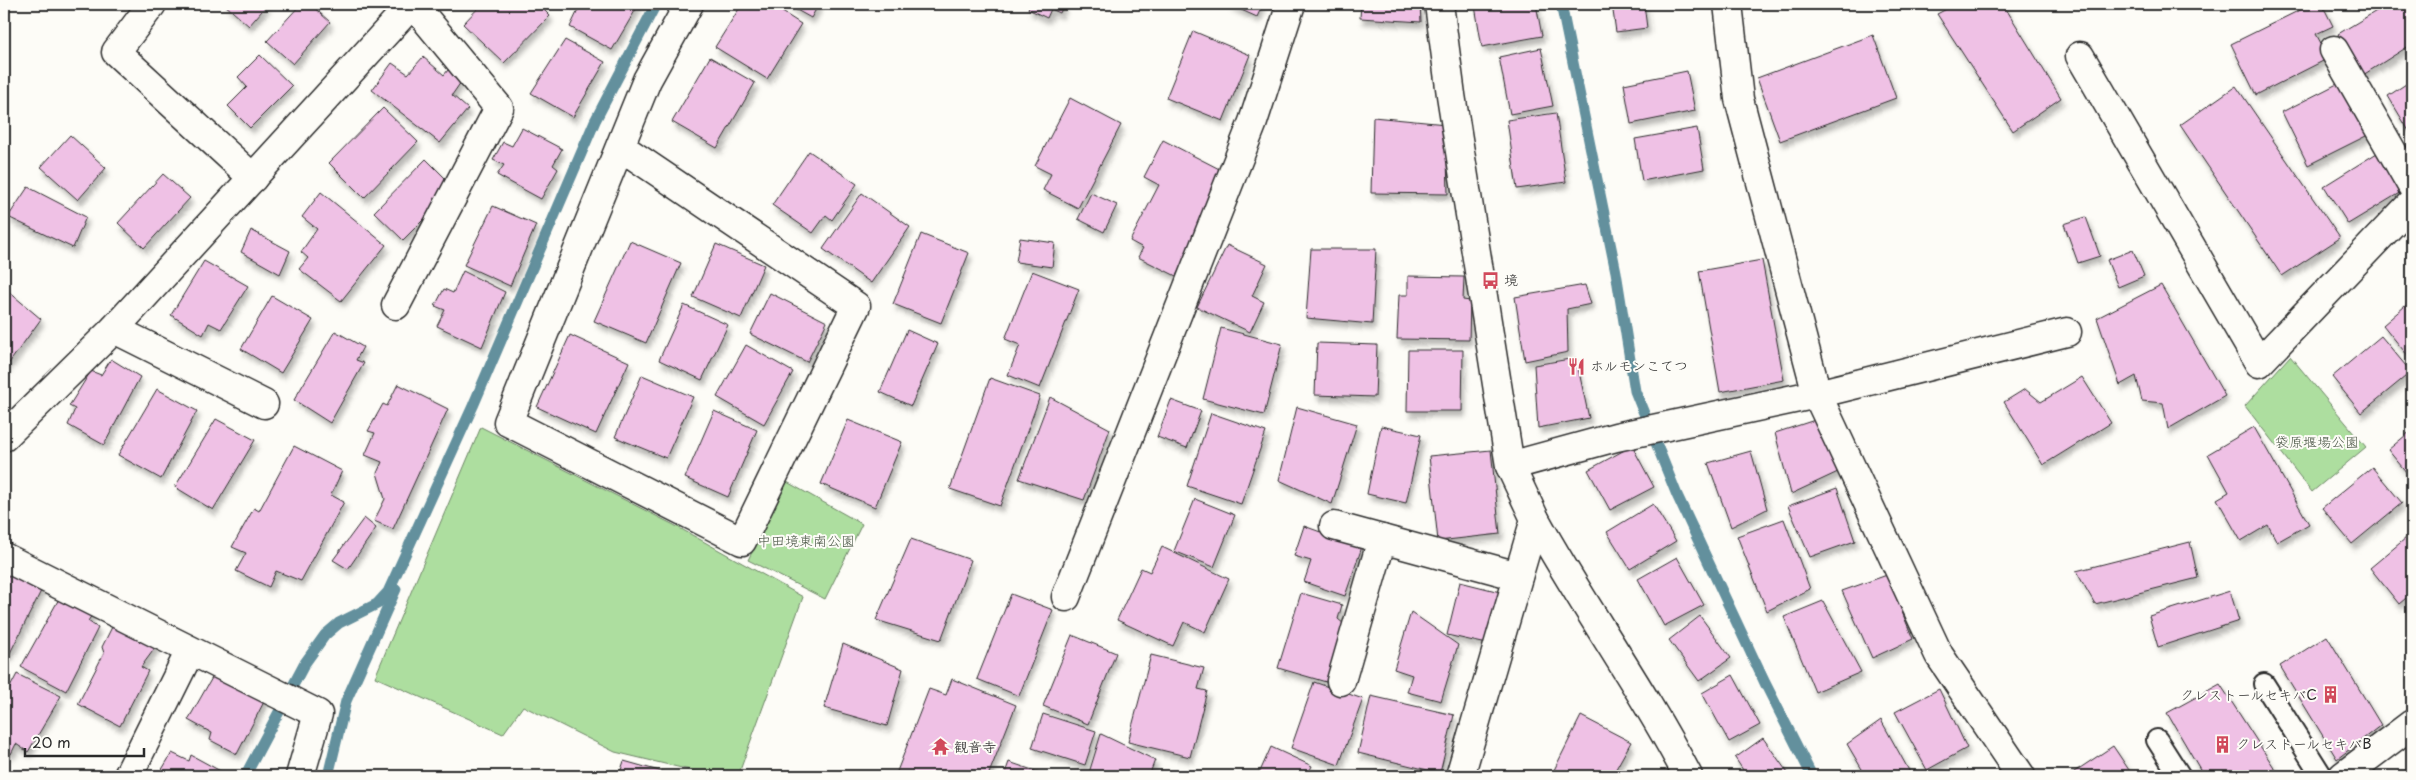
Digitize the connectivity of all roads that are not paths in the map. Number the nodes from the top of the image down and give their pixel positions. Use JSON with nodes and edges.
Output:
{"nodes":[{"id":1,"x":152,"y":4,"type":"edge"},
{"id":2,"x":412,"y":4,"type":"edge"},
{"id":3,"x":689,"y":4,"type":"edge"},
{"id":4,"x":1291,"y":4,"type":"edge"},
{"id":5,"x":1439,"y":4,"type":"edge"},
{"id":6,"x":1728,"y":4,"type":"edge"},
{"id":7,"x":2334,"y":50,"type":"dead end"},
{"id":8,"x":2080,"y":56,"type":"dead end"},
{"id":9,"x":621,"y":147,"type":"junction"},
{"id":10,"x":253,"y":178,"type":"junction"},
{"id":11,"x":2412,"y":186,"type":"edge"},
{"id":12,"x":2412,"y":203,"type":"edge"},
{"id":13,"x":396,"y":306,"type":"dead end"},
{"id":14,"x":114,"y":329,"type":"junction"},
{"id":15,"x":2066,"y":332,"type":"dead end"},
{"id":16,"x":1817,"y":394,"type":"junction"},
{"id":17,"x":264,"y":404,"type":"dead end"},
{"id":18,"x":4,"y":437,"type":"edge"},
{"id":19,"x":1510,"y":466,"type":"junction"},
{"id":20,"x":1534,"y":520,"type":"junction"},
{"id":21,"x":1334,"y":526,"type":"dead end"},
{"id":22,"x":1382,"y":539,"type":"junction"},
{"id":23,"x":4,"y":557,"type":"edge"},
{"id":24,"x":1518,"y":576,"type":"junction"},
{"id":25,"x":1066,"y":597,"type":"dead end"},
{"id":26,"x":190,"y":651,"type":"junction"},
{"id":27,"x":1341,"y":682,"type":"dead end"},
{"id":28,"x":2264,"y":684,"type":"dead end"},
{"id":29,"x":2412,"y":724,"type":"edge"},
{"id":30,"x":2157,"y":740,"type":"dead end"},
{"id":31,"x":128,"y":776,"type":"edge"},
{"id":32,"x":300,"y":776,"type":"edge"},
{"id":33,"x":1460,"y":776,"type":"edge"},
{"id":34,"x":1688,"y":776,"type":"edge"},
{"id":35,"x":2021,"y":776,"type":"edge"},
{"id":36,"x":2180,"y":776,"type":"edge"},
{"id":37,"x":2322,"y":776,"type":"edge"},
{"id":38,"x":2343,"y":776,"type":"edge"}],
"edges":[{"from":1,"to":10,"type":"street"},
{"from":2,"to":10,"type":"street"},
{"from":2,"to":13,"type":"street"},
{"from":3,"to":9,"type":"street"},
{"from":4,"to":25,"type":"street"},
{"from":5,"to":19,"type":"street"},
{"from":6,"to":16,"type":"street"},
{"from":7,"to":11,"type":"street"},
{"from":8,"to":12,"type":"street"},
{"from":9,"to":9,"type":"street"},
{"from":10,"to":14,"type":"street"},
{"from":14,"to":17,"type":"street"},
{"from":14,"to":18,"type":"street"},
{"from":15,"to":16,"type":"street"},
{"from":16,"to":19,"type":"street"},
{"from":16,"to":35,"type":"street"},
{"from":19,"to":20,"type":"street"},
{"from":20,"to":24,"type":"street"},
{"from":20,"to":34,"type":"street"},
{"from":21,"to":22,"type":"street"},
{"from":22,"to":24,"type":"street"},
{"from":22,"to":27,"type":"street"},
{"from":23,"to":26,"type":"street"},
{"from":24,"to":33,"type":"street"},
{"from":26,"to":31,"type":"street"},
{"from":26,"to":32,"type":"street"},
{"from":28,"to":37,"type":"lane"},
{"from":29,"to":38,"type":"street"},
{"from":30,"to":36,"type":"lane"}]}
